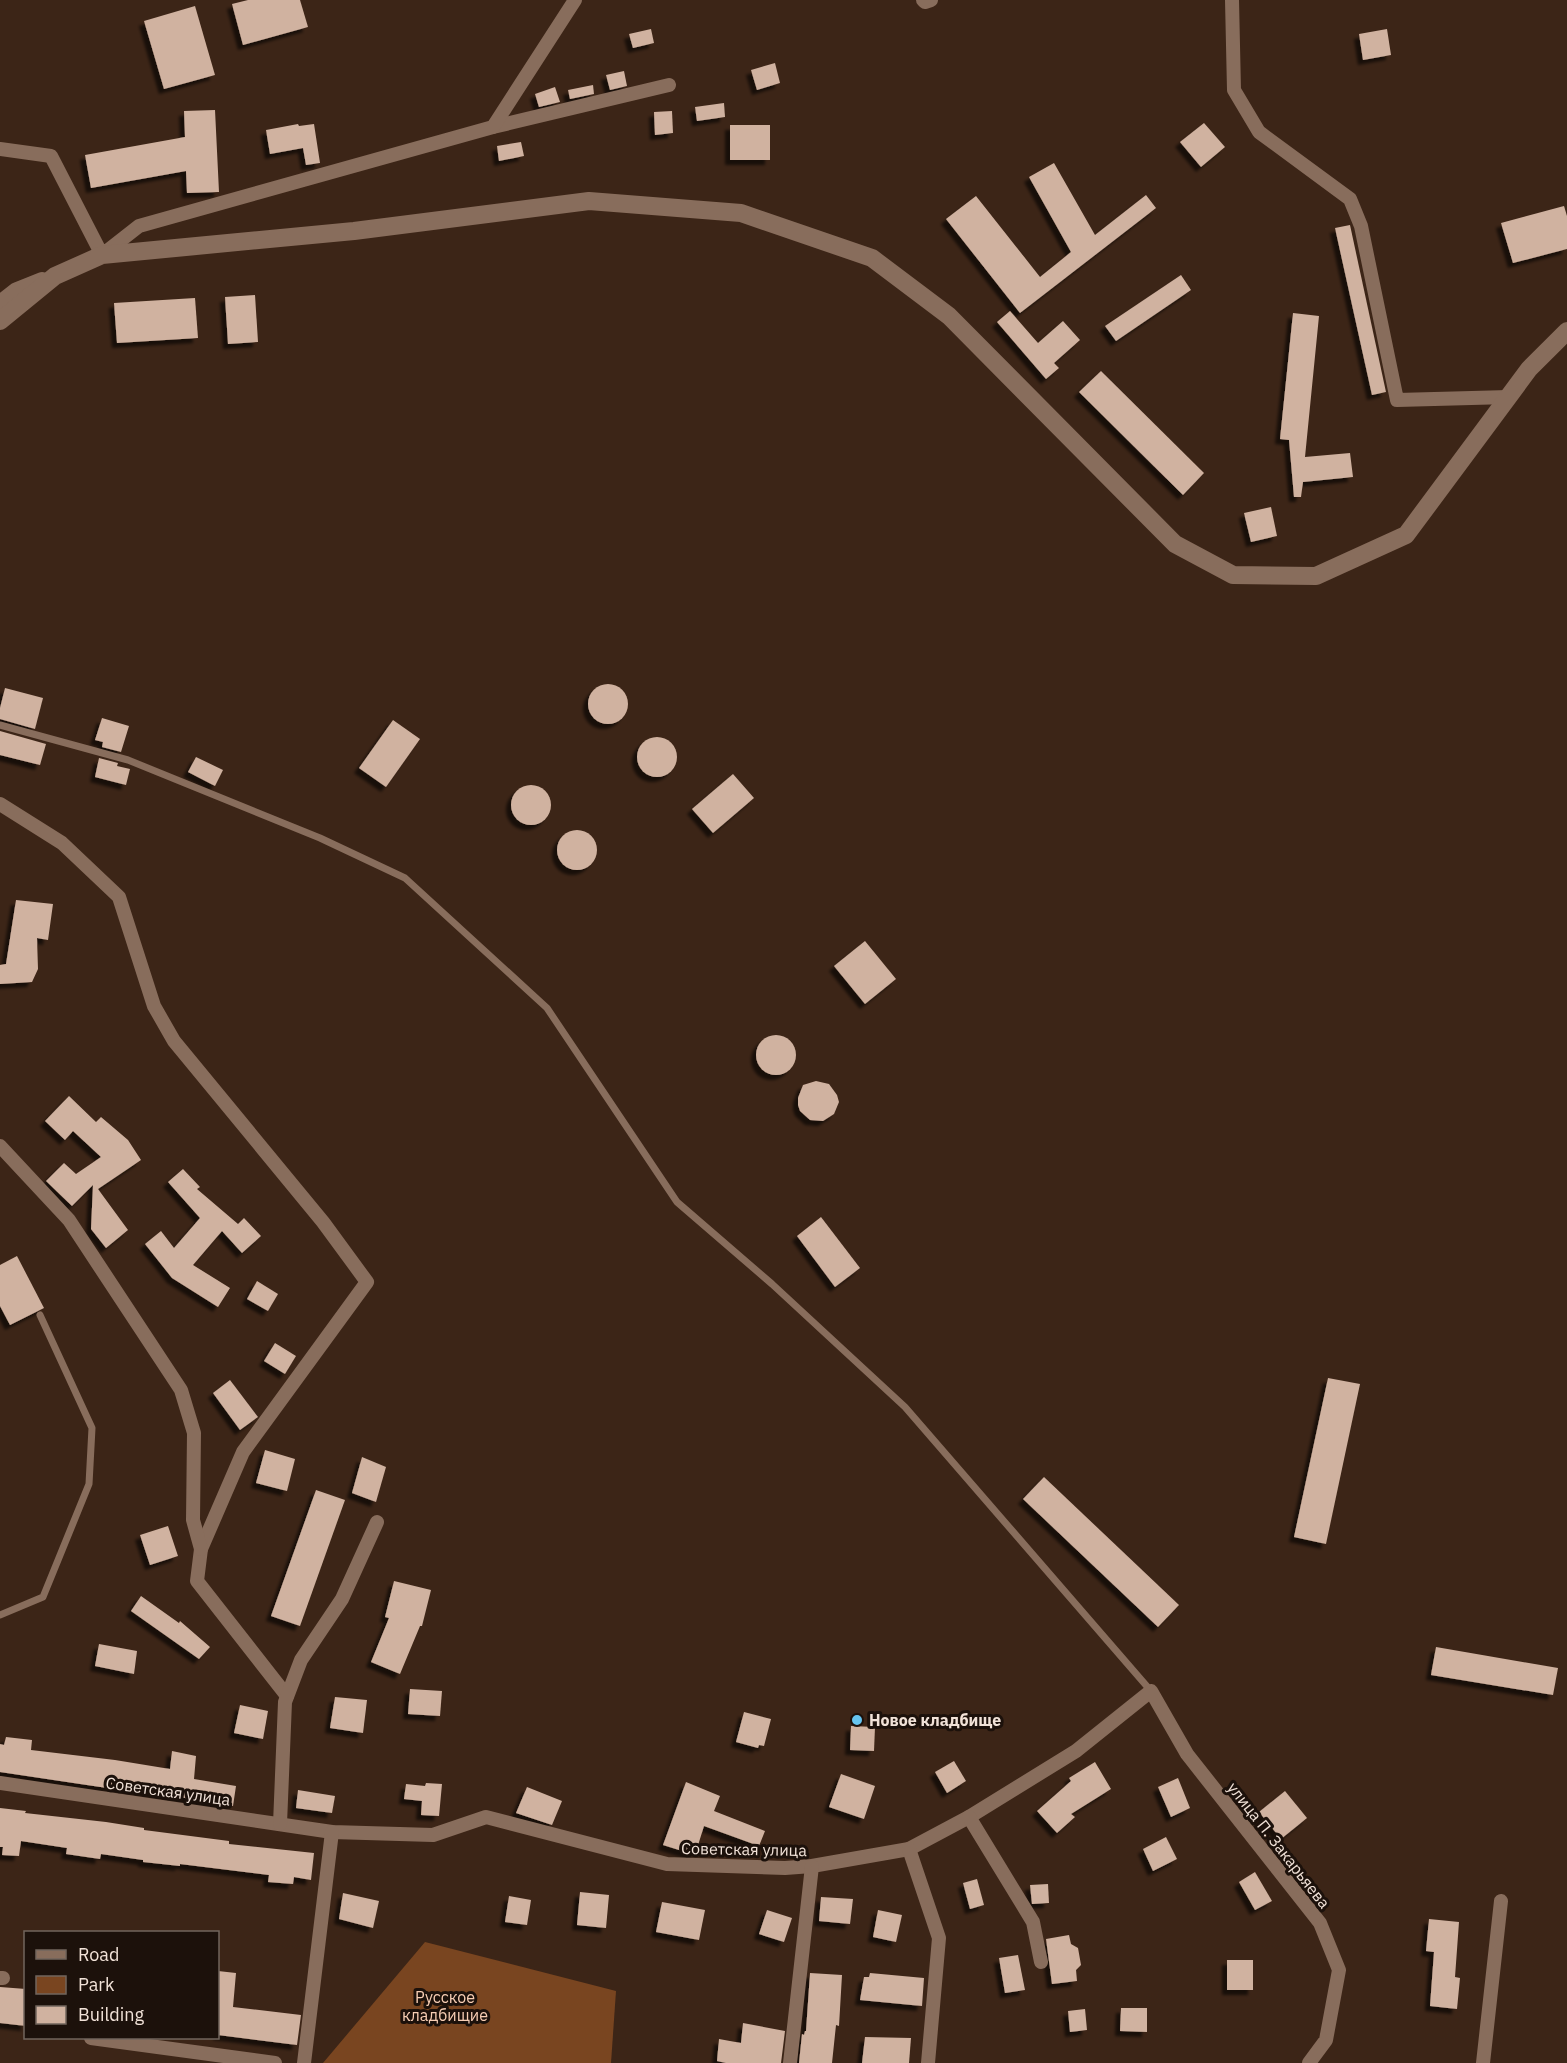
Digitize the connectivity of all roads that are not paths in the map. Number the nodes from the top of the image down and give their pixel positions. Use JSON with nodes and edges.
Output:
{"nodes":[{"id":1,"x":575,"y":0,"type":"edge"},
{"id":2,"x":923,"y":0,"type":"edge"},
{"id":3,"x":931,"y":0,"type":"edge"},
{"id":4,"x":1232,"y":0,"type":"edge"},
{"id":5,"x":669,"y":85,"type":"dead end"},
{"id":6,"x":493,"y":127,"type":"junction"},
{"id":7,"x":0,"y":149,"type":"edge"},
{"id":8,"x":102,"y":255,"type":"junction"},
{"id":9,"x":55,"y":276,"type":"junction"},
{"id":10,"x":0,"y":304,"type":"edge"},
{"id":11,"x":0,"y":321,"type":"edge"},
{"id":12,"x":1567,"y":331,"type":"edge"},
{"id":13,"x":1509,"y":397,"type":"junction"},
{"id":14,"x":0,"y":725,"type":"edge"},
{"id":15,"x":0,"y":804,"type":"edge"},
{"id":16,"x":0,"y":1146,"type":"edge"},
{"id":17,"x":40,"y":1316,"type":"dead end"},
{"id":18,"x":376,"y":1522,"type":"dead end"},
{"id":19,"x":201,"y":1549,"type":"junction"},
{"id":20,"x":0,"y":1615,"type":"edge"},
{"id":21,"x":1151,"y":1691,"type":"junction"},
{"id":22,"x":287,"y":1696,"type":"junction"},
{"id":23,"x":0,"y":1783,"type":"edge"},
{"id":24,"x":969,"y":1817,"type":"junction"},
{"id":25,"x":280,"y":1824,"type":"junction"},
{"id":26,"x":332,"y":1832,"type":"junction"},
{"id":27,"x":909,"y":1849,"type":"junction"},
{"id":28,"x":812,"y":1866,"type":"junction"},
{"id":29,"x":1501,"y":1901,"type":"dead end"},
{"id":30,"x":1041,"y":1962,"type":"dead end"},
{"id":31,"x":105,"y":2039,"type":"edge"},
{"id":32,"x":275,"y":2063,"type":"edge"},
{"id":33,"x":304,"y":2063,"type":"edge"},
{"id":34,"x":790,"y":2063,"type":"edge"},
{"id":35,"x":928,"y":2063,"type":"edge"},
{"id":36,"x":1310,"y":2063,"type":"edge"},
{"id":37,"x":1483,"y":2063,"type":"edge"}],
"edges":[{"from":1,"to":6,"type":"street"},
{"from":2,"to":3,"type":"street"},
{"from":4,"to":13,"type":"street"},
{"from":5,"to":6,"type":"street"},
{"from":6,"to":8,"type":"street"},
{"from":7,"to":8,"type":"street"},
{"from":8,"to":9,"type":"main road"},
{"from":8,"to":13,"type":"main road"},
{"from":9,"to":10,"type":"main road"},
{"from":9,"to":11,"type":"main road"},
{"from":12,"to":13,"type":"main road"},
{"from":14,"to":21,"type":"lane"},
{"from":15,"to":19,"type":"street"},
{"from":16,"to":19,"type":"street"},
{"from":17,"to":20,"type":"lane"},
{"from":18,"to":22,"type":"street"},
{"from":19,"to":22,"type":"street"},
{"from":21,"to":24,"type":"street","name":"Советская улица"},
{"from":21,"to":36,"type":"street","name":"улица П. Закарьяева"},
{"from":22,"to":25,"type":"street"},
{"from":23,"to":25,"type":"street","name":"Советская улица"},
{"from":24,"to":27,"type":"street","name":"Советская улица"},
{"from":24,"to":30,"type":"street"},
{"from":25,"to":26,"type":"street","name":"Советская улица"},
{"from":26,"to":28,"type":"street","name":"Советская улица"},
{"from":26,"to":33,"type":"street"},
{"from":27,"to":28,"type":"street","name":"Советская улица"},
{"from":27,"to":35,"type":"street"},
{"from":28,"to":34,"type":"street"},
{"from":29,"to":37,"type":"street"},
{"from":31,"to":32,"type":"street"}]}
